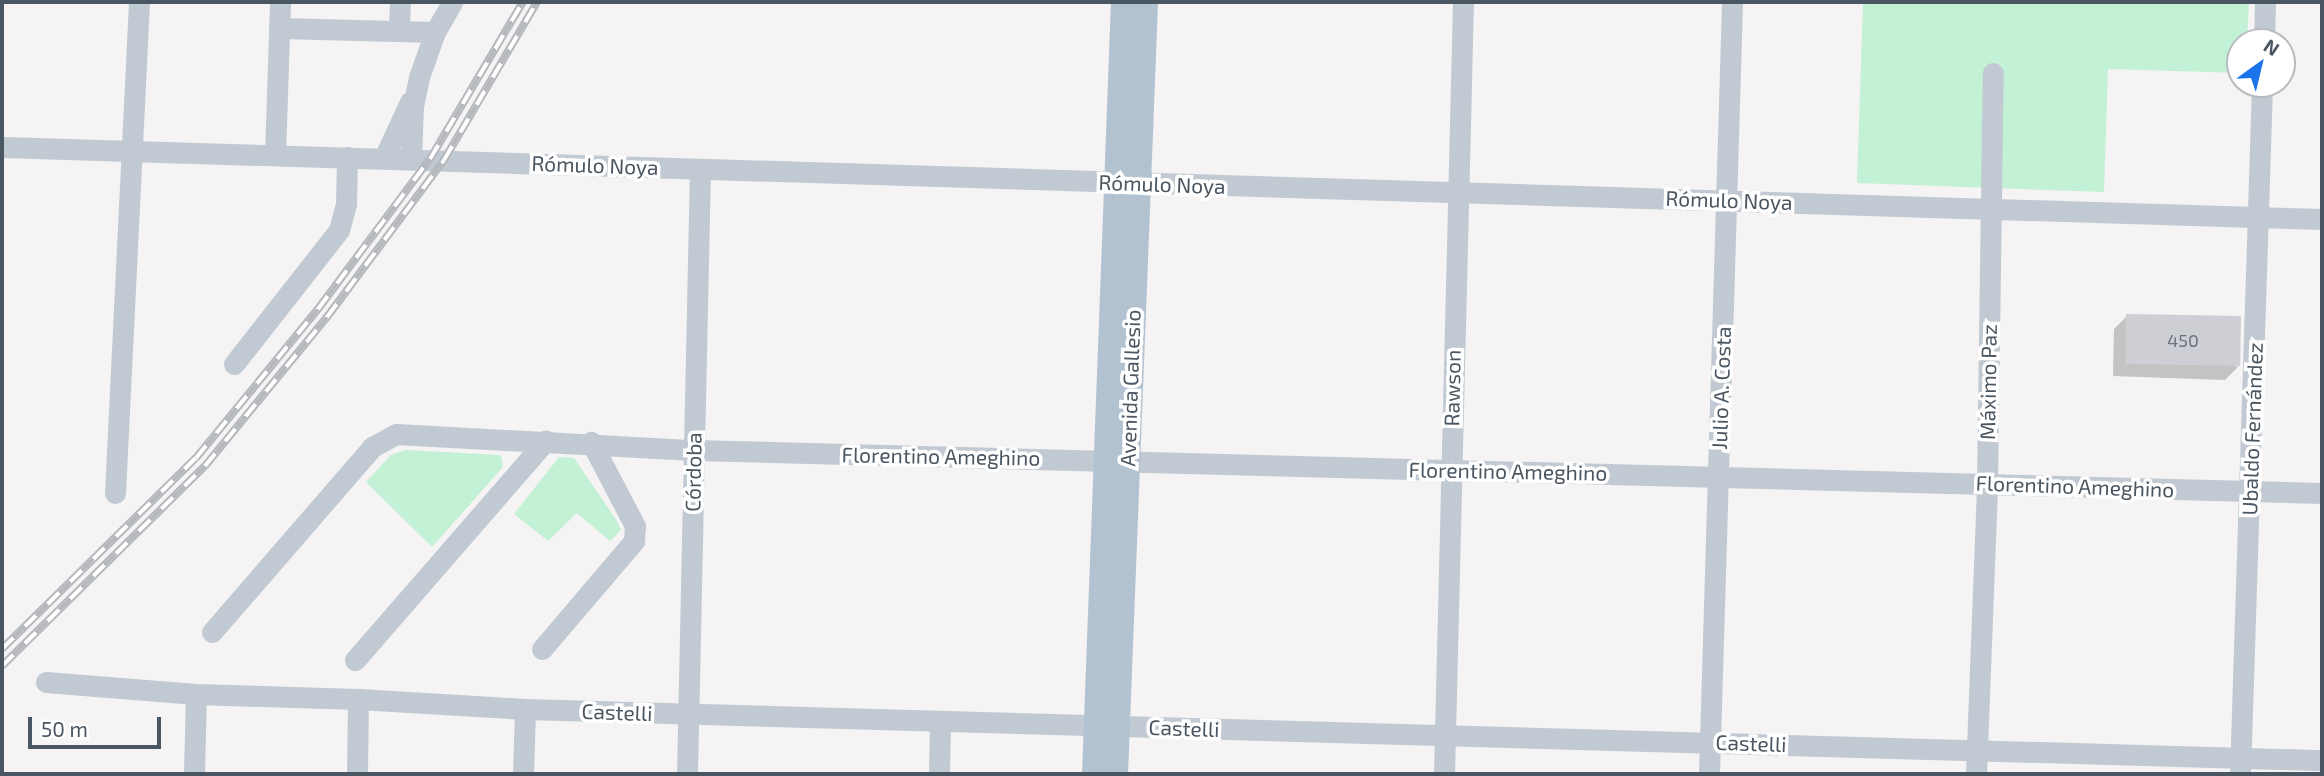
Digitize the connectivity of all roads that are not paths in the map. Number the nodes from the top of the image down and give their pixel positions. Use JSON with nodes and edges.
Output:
{"nodes":[{"id":1,"x":139,"y":2,"type":"edge"},
{"id":2,"x":280,"y":2,"type":"edge"},
{"id":3,"x":400,"y":2,"type":"edge"},
{"id":4,"x":452,"y":2,"type":"edge"},
{"id":5,"x":1124,"y":2,"type":"edge"},
{"id":6,"x":1145,"y":2,"type":"edge"},
{"id":7,"x":1463,"y":2,"type":"edge"},
{"id":8,"x":1732,"y":2,"type":"edge"},
{"id":9,"x":2265,"y":2,"type":"edge"},
{"id":10,"x":279,"y":28,"type":"junction"},
{"id":11,"x":2264,"y":28,"type":"edge"},
{"id":12,"x":399,"y":29,"type":"junction"},
{"id":13,"x":435,"y":32,"type":"junction"},
{"id":14,"x":1993,"y":73,"type":"dead end"},
{"id":15,"x":417,"y":88,"type":"junction"},
{"id":16,"x":2262,"y":98,"type":"edge"},
{"id":17,"x":2,"y":147,"type":"edge"},
{"id":18,"x":134,"y":152,"type":"junction"},
{"id":19,"x":275,"y":155,"type":"junction"},
{"id":20,"x":347,"y":157,"type":"junction"},
{"id":21,"x":384,"y":158,"type":"junction"},
{"id":22,"x":411,"y":158,"type":"junction"},
{"id":23,"x":699,"y":170,"type":"junction"},
{"id":24,"x":1128,"y":183,"type":"junction"},
{"id":25,"x":1456,"y":192,"type":"junction"},
{"id":26,"x":1726,"y":201,"type":"junction"},
{"id":27,"x":1990,"y":208,"type":"junction"},
{"id":28,"x":2258,"y":216,"type":"junction"},
{"id":29,"x":2322,"y":219,"type":"edge"},
{"id":30,"x":234,"y":364,"type":"dead end"},
{"id":31,"x":546,"y":440,"type":"junction"},
{"id":32,"x":590,"y":442,"type":"junction"},
{"id":33,"x":694,"y":450,"type":"junction"},
{"id":34,"x":1117,"y":461,"type":"junction"},
{"id":35,"x":1450,"y":470,"type":"junction"},
{"id":36,"x":1718,"y":477,"type":"junction"},
{"id":37,"x":1987,"y":484,"type":"junction"},
{"id":38,"x":2251,"y":491,"type":"junction"},
{"id":39,"x":115,"y":493,"type":"dead end"},
{"id":40,"x":2322,"y":493,"type":"edge"},
{"id":41,"x":212,"y":632,"type":"dead end"},
{"id":42,"x":542,"y":649,"type":"dead end"},
{"id":43,"x":355,"y":660,"type":"dead end"},
{"id":44,"x":46,"y":682,"type":"dead end"},
{"id":45,"x":196,"y":694,"type":"junction"},
{"id":46,"x":358,"y":699,"type":"junction"},
{"id":47,"x":524,"y":709,"type":"junction"},
{"id":48,"x":687,"y":714,"type":"junction"},
{"id":49,"x":940,"y":721,"type":"junction"},
{"id":50,"x":1107,"y":726,"type":"junction"},
{"id":51,"x":1445,"y":735,"type":"junction"},
{"id":52,"x":1710,"y":742,"type":"junction"},
{"id":53,"x":1977,"y":750,"type":"junction"},
{"id":54,"x":2322,"y":760,"type":"edge"},
{"id":55,"x":2241,"y":766,"type":"edge"},
{"id":56,"x":194,"y":774,"type":"edge"},
{"id":57,"x":357,"y":774,"type":"edge"},
{"id":58,"x":523,"y":774,"type":"edge"},
{"id":59,"x":687,"y":774,"type":"edge"},
{"id":60,"x":939,"y":774,"type":"edge"},
{"id":61,"x":1095,"y":774,"type":"edge"},
{"id":62,"x":1115,"y":774,"type":"edge"},
{"id":63,"x":1444,"y":774,"type":"edge"},
{"id":64,"x":1709,"y":774,"type":"edge"},
{"id":65,"x":1976,"y":774,"type":"edge"}],
"edges":[{"from":1,"to":18,"type":"street"},
{"from":2,"to":10,"type":"street"},
{"from":3,"to":12,"type":"street"},
{"from":4,"to":13,"type":"street"},
{"from":5,"to":24,"type":"main road","name":"Avenida Gallesio"},
{"from":6,"to":24,"type":"main road","name":"Avenida Gallesio"},
{"from":7,"to":25,"type":"street","name":"Rawson"},
{"from":8,"to":26,"type":"street","name":"Julio A. Costa"},
{"from":9,"to":11,"type":"street"},
{"from":10,"to":12,"type":"street"},
{"from":10,"to":19,"type":"street"},
{"from":12,"to":13,"type":"street"},
{"from":13,"to":15,"type":"street"},
{"from":14,"to":27,"type":"street","name":"Máximo Paz"},
{"from":15,"to":21,"type":"street"},
{"from":15,"to":22,"type":"street"},
{"from":16,"to":28,"type":"street","name":"Ubaldo Fernández"},
{"from":17,"to":18,"type":"street","name":"Rómulo Noya"},
{"from":18,"to":19,"type":"street","name":"Rómulo Noya"},
{"from":18,"to":39,"type":"street"},
{"from":19,"to":20,"type":"street","name":"Rómulo Noya"},
{"from":20,"to":21,"type":"street","name":"Rómulo Noya"},
{"from":20,"to":30,"type":"street"},
{"from":21,"to":22,"type":"street","name":"Rómulo Noya"},
{"from":22,"to":23,"type":"street","name":"Rómulo Noya"},
{"from":23,"to":24,"type":"street","name":"Rómulo Noya"},
{"from":23,"to":33,"type":"street","name":"Córdoba"},
{"from":24,"to":25,"type":"street","name":"Rómulo Noya"},
{"from":24,"to":34,"type":"main road","name":"Avenida Gallesio"},
{"from":25,"to":26,"type":"street","name":"Rómulo Noya"},
{"from":25,"to":35,"type":"street","name":"Rawson"},
{"from":26,"to":27,"type":"street","name":"Rómulo Noya"},
{"from":26,"to":36,"type":"street","name":"Julio A. Costa"},
{"from":27,"to":28,"type":"street","name":"Rómulo Noya"},
{"from":27,"to":37,"type":"street","name":"Máximo Paz"},
{"from":28,"to":29,"type":"street","name":"Rómulo Noya"},
{"from":28,"to":38,"type":"street","name":"Ubaldo Fernández"},
{"from":31,"to":32,"type":"street","name":"Florentino Ameghino"},
{"from":31,"to":41,"type":"street","name":"Florentino Ameghino"},
{"from":31,"to":43,"type":"street"},
{"from":32,"to":33,"type":"street","name":"Florentino Ameghino"},
{"from":32,"to":42,"type":"street"},
{"from":33,"to":34,"type":"street","name":"Florentino Ameghino"},
{"from":33,"to":48,"type":"street","name":"Córdoba"},
{"from":34,"to":35,"type":"street","name":"Florentino Ameghino"},
{"from":34,"to":50,"type":"main road","name":"Avenida Gallesio"},
{"from":35,"to":36,"type":"street","name":"Florentino Ameghino"},
{"from":35,"to":51,"type":"street","name":"Rawson"},
{"from":36,"to":37,"type":"street","name":"Florentino Ameghino"},
{"from":36,"to":52,"type":"street","name":"Julio A. Costa"},
{"from":37,"to":38,"type":"street","name":"Florentino Ameghino"},
{"from":37,"to":53,"type":"street","name":"Máximo Paz"},
{"from":38,"to":40,"type":"street","name":"Florentino Ameghino"},
{"from":38,"to":55,"type":"street","name":"Ubaldo Fernández"},
{"from":44,"to":45,"type":"street","name":"Castelli"},
{"from":45,"to":46,"type":"street","name":"Castelli"},
{"from":45,"to":56,"type":"street"},
{"from":46,"to":47,"type":"street","name":"Castelli"},
{"from":46,"to":57,"type":"street"},
{"from":47,"to":48,"type":"street","name":"Castelli"},
{"from":47,"to":58,"type":"street"},
{"from":48,"to":49,"type":"street","name":"Castelli"},
{"from":48,"to":59,"type":"street","name":"Córdoba"},
{"from":49,"to":50,"type":"street","name":"Castelli"},
{"from":49,"to":60,"type":"street"},
{"from":50,"to":51,"type":"street","name":"Castelli"},
{"from":50,"to":61,"type":"main road","name":"Avenida Gallesio"},
{"from":50,"to":62,"type":"main road","name":"Avenida Gallesio"},
{"from":51,"to":52,"type":"street","name":"Castelli"},
{"from":51,"to":63,"type":"street","name":"Rawson"},
{"from":52,"to":53,"type":"street","name":"Castelli"},
{"from":52,"to":64,"type":"street","name":"Julio A. Costa"},
{"from":53,"to":55,"type":"street","name":"Castelli"},
{"from":53,"to":65,"type":"street","name":"Máximo Paz"},
{"from":54,"to":55,"type":"street","name":"Castelli"}]}
